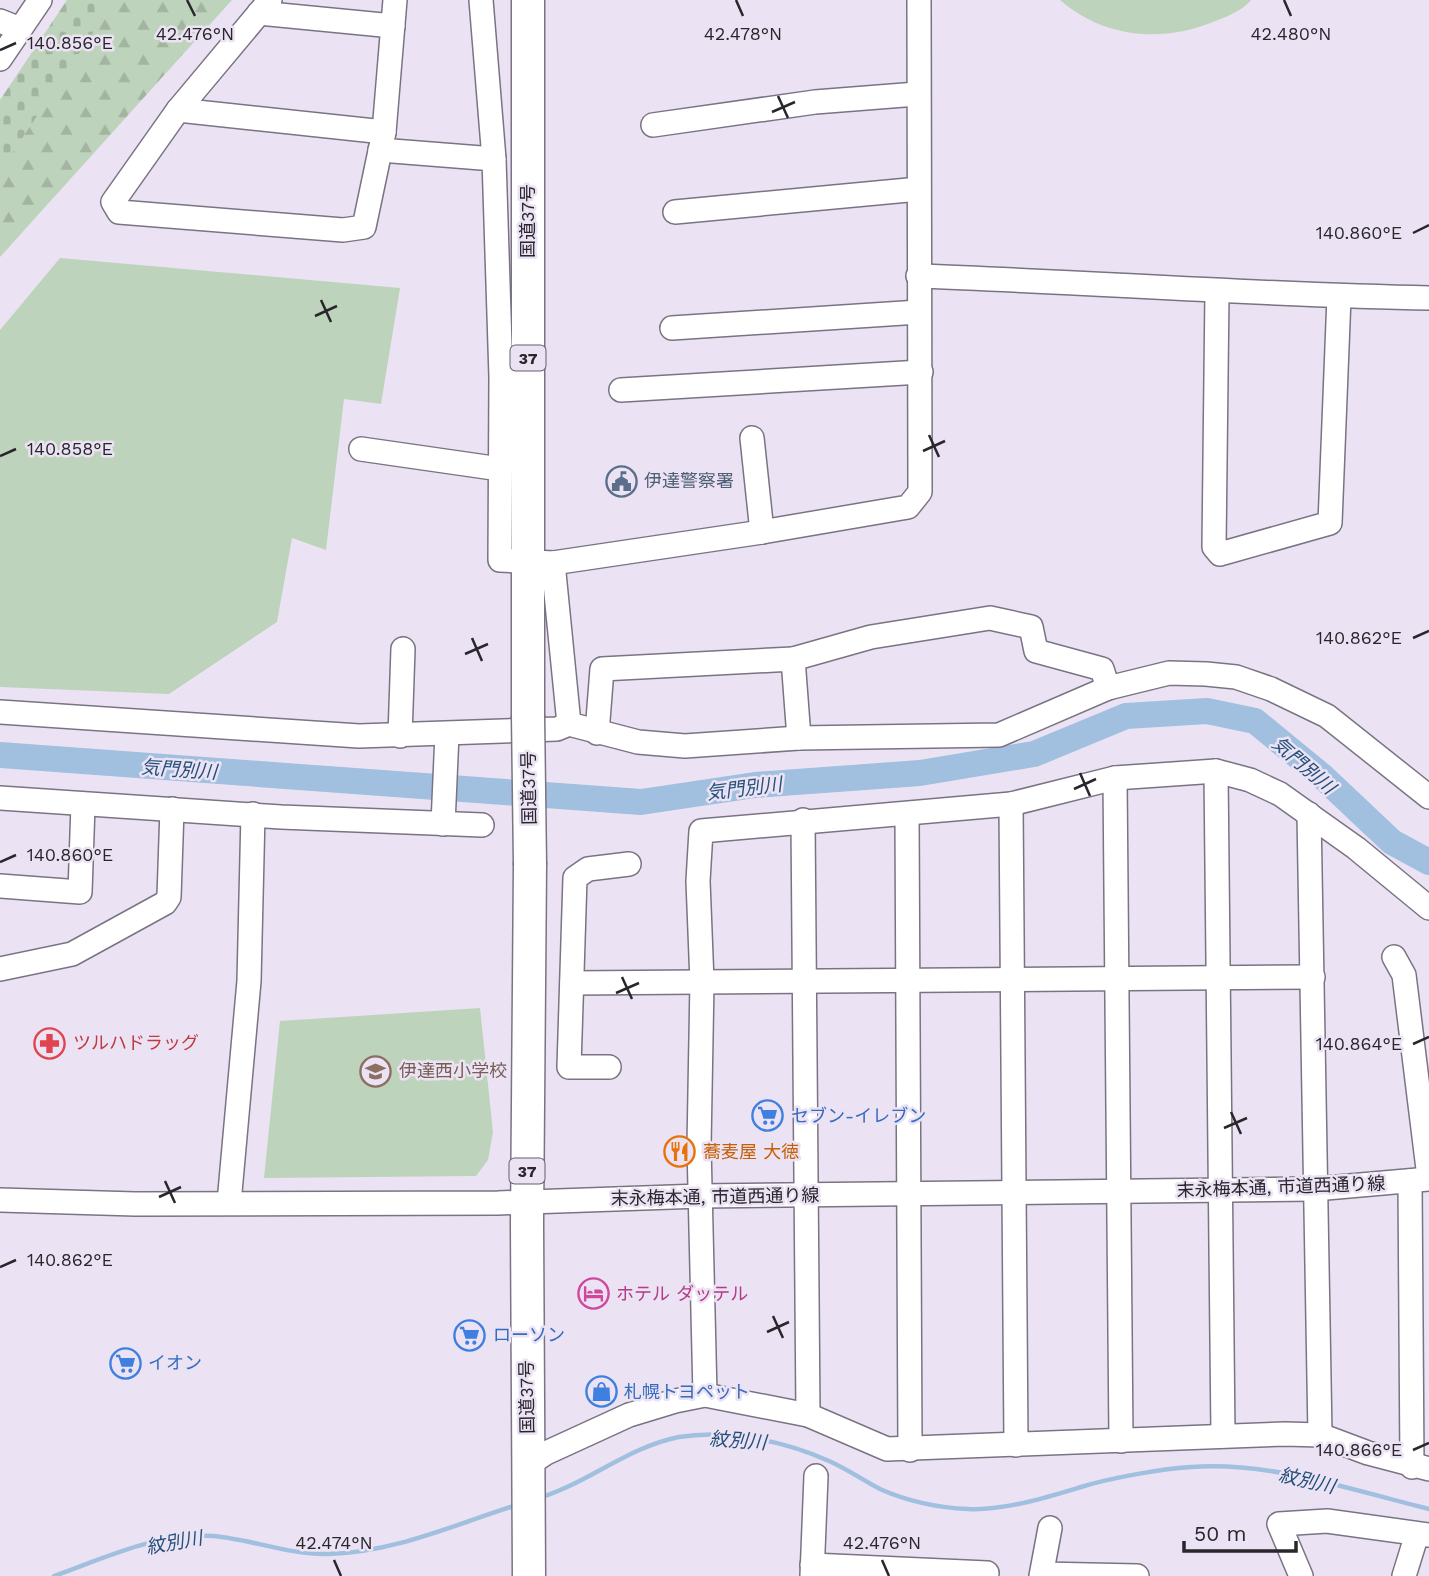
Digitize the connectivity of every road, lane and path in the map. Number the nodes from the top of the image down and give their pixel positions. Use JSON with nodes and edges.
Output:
{"nodes":[{"id":1,"x":40,"y":0,"type":"edge"},
{"id":2,"x":395,"y":0,"type":"edge"},
{"id":3,"x":481,"y":0,"type":"edge"},
{"id":4,"x":528,"y":0,"type":"edge"},
{"id":5,"x":919,"y":0,"type":"edge"},
{"id":6,"x":265,"y":7,"type":"edge"},
{"id":7,"x":10,"y":25,"type":"edge"},
{"id":8,"x":393,"y":26,"type":"junction"},
{"id":9,"x":0,"y":59,"type":"edge"},
{"id":10,"x":917,"y":94,"type":"junction"},
{"id":11,"x":178,"y":110,"type":"junction"},
{"id":12,"x":653,"y":125,"type":"dead end"},
{"id":13,"x":382,"y":141,"type":"junction"},
{"id":14,"x":494,"y":159,"type":"junction"},
{"id":15,"x":919,"y":189,"type":"junction"},
{"id":16,"x":674,"y":212,"type":"dead end"},
{"id":17,"x":918,"y":276,"type":"junction"},
{"id":18,"x":1217,"y":292,"type":"junction"},
{"id":19,"x":1339,"y":297,"type":"junction"},
{"id":20,"x":1429,"y":298,"type":"edge"},
{"id":21,"x":919,"y":312,"type":"junction"},
{"id":22,"x":672,"y":328,"type":"dead end"},
{"id":23,"x":921,"y":372,"type":"junction"},
{"id":24,"x":621,"y":390,"type":"dead end"},
{"id":25,"x":752,"y":438,"type":"dead end"},
{"id":26,"x":360,"y":449,"type":"dead end"},
{"id":27,"x":500,"y":469,"type":"junction"},
{"id":28,"x":762,"y":532,"type":"junction"},
{"id":29,"x":541,"y":562,"type":"junction"},
{"id":30,"x":403,"y":649,"type":"dead end"},
{"id":31,"x":793,"y":659,"type":"junction"},
{"id":32,"x":1108,"y":688,"type":"junction"},
{"id":33,"x":0,"y":712,"type":"edge"},
{"id":34,"x":569,"y":724,"type":"junction"},
{"id":35,"x":597,"y":733,"type":"junction"},
{"id":36,"x":400,"y":736,"type":"junction"},
{"id":37,"x":448,"y":738,"type":"junction"},
{"id":38,"x":799,"y":738,"type":"junction"},
{"id":39,"x":1216,"y":771,"type":"junction"},
{"id":40,"x":1115,"y":778,"type":"junction"},
{"id":41,"x":1429,"y":797,"type":"edge"},
{"id":42,"x":0,"y":798,"type":"edge"},
{"id":43,"x":1011,"y":804,"type":"junction"},
{"id":44,"x":83,"y":805,"type":"junction"},
{"id":45,"x":172,"y":809,"type":"junction"},
{"id":46,"x":253,"y":814,"type":"junction"},
{"id":47,"x":907,"y":814,"type":"junction"},
{"id":48,"x":1309,"y":814,"type":"junction"},
{"id":49,"x":443,"y":817,"type":"junction"},
{"id":50,"x":803,"y":820,"type":"junction"},
{"id":51,"x":482,"y":825,"type":"dead end"},
{"id":52,"x":629,"y":864,"type":"dead end"},
{"id":53,"x":0,"y":886,"type":"edge"},
{"id":54,"x":1429,"y":908,"type":"edge"},
{"id":55,"x":1394,"y":957,"type":"dead end"},
{"id":56,"x":0,"y":969,"type":"edge"},
{"id":57,"x":1313,"y":977,"type":"junction"},
{"id":58,"x":1219,"y":978,"type":"junction"},
{"id":59,"x":1010,"y":979,"type":"junction"},
{"id":60,"x":1117,"y":979,"type":"junction"},
{"id":61,"x":702,"y":982,"type":"junction"},
{"id":62,"x":803,"y":982,"type":"junction"},
{"id":63,"x":908,"y":982,"type":"junction"},
{"id":64,"x":572,"y":983,"type":"junction"},
{"id":65,"x":609,"y":1067,"type":"dead end"},
{"id":66,"x":1423,"y":1179,"type":"edge"},
{"id":67,"x":1315,"y":1189,"type":"junction"},
{"id":68,"x":1221,"y":1192,"type":"junction"},
{"id":69,"x":1117,"y":1193,"type":"junction"},
{"id":70,"x":909,"y":1194,"type":"junction"},
{"id":71,"x":1013,"y":1194,"type":"junction"},
{"id":72,"x":701,"y":1196,"type":"junction"},
{"id":73,"x":806,"y":1197,"type":"junction"},
{"id":74,"x":0,"y":1200,"type":"edge"},
{"id":75,"x":527,"y":1200,"type":"junction"},
{"id":76,"x":229,"y":1203,"type":"junction"},
{"id":77,"x":705,"y":1395,"type":"junction"},
{"id":78,"x":808,"y":1415,"type":"junction"},
{"id":79,"x":1223,"y":1436,"type":"junction"},
{"id":80,"x":1320,"y":1436,"type":"junction"},
{"id":81,"x":1121,"y":1441,"type":"junction"},
{"id":82,"x":1016,"y":1445,"type":"junction"},
{"id":83,"x":911,"y":1450,"type":"junction"},
{"id":84,"x":1421,"y":1468,"type":"edge"},
{"id":85,"x":528,"y":1471,"type":"junction"},
{"id":86,"x":816,"y":1476,"type":"dead end"},
{"id":87,"x":1050,"y":1528,"type":"dead end"},
{"id":88,"x":1423,"y":1534,"type":"edge"},
{"id":89,"x":812,"y":1571,"type":"edge"},
{"id":90,"x":986,"y":1573,"type":"dead end"},
{"id":91,"x":1041,"y":1575,"type":"edge"},
{"id":92,"x":529,"y":1576,"type":"edge"},
{"id":93,"x":1137,"y":1576,"type":"edge"},
{"id":94,"x":1301,"y":1576,"type":"edge"},
{"id":95,"x":1404,"y":1576,"type":"edge"}],
"edges":[{"from":1,"to":7,"type":"street"},
{"from":2,"to":8,"type":"street"},
{"from":3,"to":14,"type":"street"},
{"from":4,"to":29,"type":"highway","name":"国道37号","number":"37"},
{"from":5,"to":10,"type":"street"},
{"from":6,"to":8,"type":"street"},
{"from":6,"to":11,"type":"street"},
{"from":7,"to":9,"type":"street"},
{"from":8,"to":13,"type":"street"},
{"from":10,"to":12,"type":"street"},
{"from":10,"to":15,"type":"street"},
{"from":11,"to":13,"type":"street"},
{"from":11,"to":13,"type":"street"},
{"from":13,"to":14,"type":"street"},
{"from":14,"to":27,"type":"street"},
{"from":15,"to":16,"type":"street"},
{"from":15,"to":17,"type":"street"},
{"from":17,"to":18,"type":"street"},
{"from":17,"to":21,"type":"street"},
{"from":18,"to":19,"type":"street"},
{"from":18,"to":19,"type":"street"},
{"from":19,"to":20,"type":"street"},
{"from":21,"to":22,"type":"street"},
{"from":21,"to":23,"type":"street"},
{"from":23,"to":24,"type":"street"},
{"from":23,"to":28,"type":"street"},
{"from":25,"to":28,"type":"street"},
{"from":26,"to":27,"type":"street"},
{"from":27,"to":29,"type":"street"},
{"from":28,"to":29,"type":"street"},
{"from":29,"to":34,"type":"street"},
{"from":29,"to":75,"type":"highway","name":"国道37号","number":"37","bridge":true},
{"from":30,"to":36,"type":"street"},
{"from":31,"to":32,"type":"street"},
{"from":31,"to":35,"type":"street"},
{"from":31,"to":38,"type":"street"},
{"from":32,"to":38,"type":"street"},
{"from":32,"to":41,"type":"street"},
{"from":33,"to":36,"type":"street"},
{"from":34,"to":35,"type":"street"},
{"from":34,"to":37,"type":"street"},
{"from":35,"to":38,"type":"street"},
{"from":36,"to":37,"type":"street"},
{"from":37,"to":49,"type":"street"},
{"from":39,"to":40,"type":"street"},
{"from":39,"to":48,"type":"street"},
{"from":39,"to":58,"type":"street"},
{"from":40,"to":43,"type":"street"},
{"from":40,"to":60,"type":"street"},
{"from":42,"to":44,"type":"street"},
{"from":43,"to":47,"type":"street"},
{"from":43,"to":59,"type":"street"},
{"from":44,"to":45,"type":"street"},
{"from":44,"to":53,"type":"street"},
{"from":45,"to":46,"type":"street"},
{"from":45,"to":56,"type":"street"},
{"from":46,"to":49,"type":"street"},
{"from":46,"to":76,"type":"street"},
{"from":47,"to":50,"type":"street"},
{"from":47,"to":63,"type":"street"},
{"from":48,"to":54,"type":"street"},
{"from":48,"to":57,"type":"street"},
{"from":49,"to":51,"type":"street"},
{"from":50,"to":61,"type":"street"},
{"from":50,"to":62,"type":"street"},
{"from":52,"to":64,"type":"street"},
{"from":55,"to":66,"type":"street"},
{"from":57,"to":58,"type":"street"},
{"from":57,"to":67,"type":"street"},
{"from":58,"to":60,"type":"street"},
{"from":58,"to":68,"type":"street"},
{"from":59,"to":60,"type":"street"},
{"from":59,"to":63,"type":"street"},
{"from":59,"to":71,"type":"street"},
{"from":60,"to":69,"type":"street"},
{"from":61,"to":62,"type":"street"},
{"from":61,"to":64,"type":"street"},
{"from":61,"to":72,"type":"street"},
{"from":62,"to":63,"type":"street"},
{"from":62,"to":73,"type":"street"},
{"from":63,"to":70,"type":"street"},
{"from":64,"to":65,"type":"street"},
{"from":66,"to":67,"type":"street","name":"末永梅本通, 市道西通り線"},
{"from":66,"to":84,"type":"street"},
{"from":67,"to":68,"type":"street","name":"末永梅本通, 市道西通り線"},
{"from":67,"to":80,"type":"street"},
{"from":68,"to":69,"type":"street","name":"末永梅本通, 市道西通り線"},
{"from":68,"to":79,"type":"street"},
{"from":69,"to":71,"type":"street","name":"末永梅本通, 市道西通り線"},
{"from":69,"to":81,"type":"street"},
{"from":70,"to":71,"type":"street","name":"末永梅本通, 市道西通り線"},
{"from":70,"to":73,"type":"street","name":"末永梅本通, 市道西通り線"},
{"from":70,"to":83,"type":"street"},
{"from":71,"to":82,"type":"street"},
{"from":72,"to":73,"type":"street","name":"末永梅本通, 市道西通り線"},
{"from":72,"to":75,"type":"street","name":"末永梅本通, 市道西通り線"},
{"from":72,"to":77,"type":"street"},
{"from":73,"to":78,"type":"street"},
{"from":74,"to":76,"type":"street","name":"末永梅本通, 市道西通り線"},
{"from":75,"to":76,"type":"street","name":"末永梅本通, 市道西通り線"},
{"from":75,"to":85,"type":"highway","name":"国道37号","number":"37"},
{"from":77,"to":78,"type":"street"},
{"from":77,"to":85,"type":"street"},
{"from":78,"to":83,"type":"street"},
{"from":79,"to":80,"type":"street"},
{"from":79,"to":81,"type":"street"},
{"from":80,"to":84,"type":"street"},
{"from":81,"to":82,"type":"street"},
{"from":82,"to":83,"type":"street"},
{"from":85,"to":92,"type":"highway","name":"国道37号","number":"37"},
{"from":86,"to":89,"type":"street"},
{"from":87,"to":91,"type":"street"},
{"from":88,"to":94,"type":"street"},
{"from":88,"to":95,"type":"street"},
{"from":89,"to":90,"type":"street"},
{"from":91,"to":93,"type":"street"}]}
